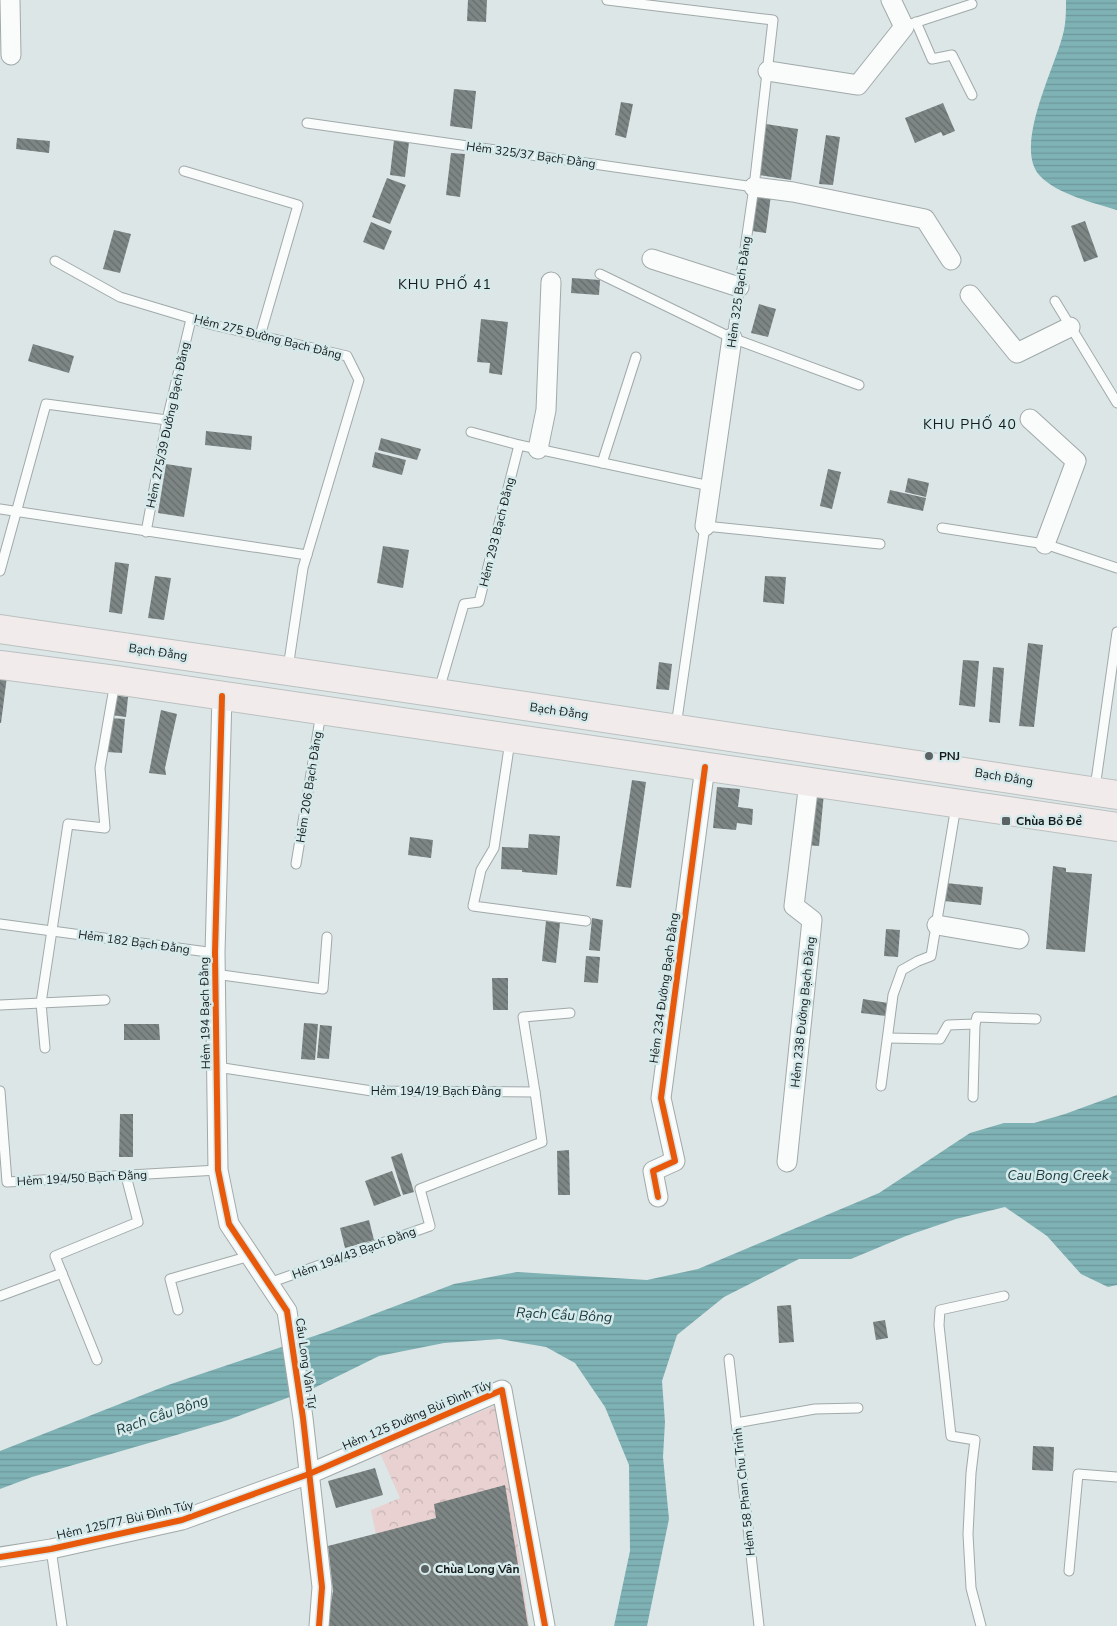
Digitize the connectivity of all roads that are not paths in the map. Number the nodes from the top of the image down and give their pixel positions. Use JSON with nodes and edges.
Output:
{"nodes":[{"id":1,"x":10,"y":0,"type":"edge"},
{"id":2,"x":608,"y":0,"type":"edge"},
{"id":3,"x":891,"y":0,"type":"edge"},
{"id":4,"x":972,"y":4,"type":"dead end"},
{"id":5,"x":910,"y":25,"type":"junction"},
{"id":6,"x":11,"y":55,"type":"dead end"},
{"id":7,"x":768,"y":71,"type":"junction"},
{"id":8,"x":972,"y":95,"type":"dead end"},
{"id":9,"x":307,"y":123,"type":"dead end"},
{"id":10,"x":184,"y":171,"type":"dead end"},
{"id":11,"x":754,"y":188,"type":"junction"},
{"id":12,"x":652,"y":259,"type":"dead end"},
{"id":13,"x":951,"y":260,"type":"dead end"},
{"id":14,"x":55,"y":261,"type":"dead end"},
{"id":15,"x":600,"y":274,"type":"dead end"},
{"id":16,"x":551,"y":282,"type":"dead end"},
{"id":17,"x":739,"y":287,"type":"junction"},
{"id":18,"x":970,"y":295,"type":"dead end"},
{"id":19,"x":1055,"y":302,"type":"dead end"},
{"id":20,"x":191,"y":319,"type":"junction"},
{"id":21,"x":1070,"y":327,"type":"junction"},
{"id":22,"x":260,"y":336,"type":"junction"},
{"id":23,"x":732,"y":338,"type":"junction"},
{"id":24,"x":636,"y":357,"type":"dead end"},
{"id":25,"x":860,"y":385,"type":"dead end"},
{"id":26,"x":1117,"y":403,"type":"edge"},
{"id":27,"x":1030,"y":419,"type":"dead end"},
{"id":28,"x":167,"y":420,"type":"junction"},
{"id":29,"x":471,"y":432,"type":"dead end"},
{"id":30,"x":519,"y":445,"type":"junction"},
{"id":31,"x":538,"y":448,"type":"junction"},
{"id":32,"x":602,"y":463,"type":"junction"},
{"id":33,"x":710,"y":486,"type":"junction"},
{"id":34,"x":0,"y":509,"type":"edge"},
{"id":35,"x":16,"y":512,"type":"junction"},
{"id":36,"x":705,"y":526,"type":"junction"},
{"id":37,"x":942,"y":528,"type":"dead end"},
{"id":38,"x":146,"y":532,"type":"junction"},
{"id":39,"x":880,"y":544,"type":"dead end"},
{"id":40,"x":1045,"y":544,"type":"junction"},
{"id":41,"x":307,"y":555,"type":"junction"},
{"id":42,"x":1117,"y":568,"type":"edge"},
{"id":43,"x":0,"y":571,"type":"edge"},
{"id":44,"x":0,"y":629,"type":"edge"},
{"id":45,"x":1117,"y":632,"type":"edge"},
{"id":46,"x":227,"y":662,"type":"junction"},
{"id":47,"x":0,"y":665,"type":"edge"},
{"id":48,"x":288,"y":670,"type":"junction"},
{"id":49,"x":116,"y":680,"type":"junction"},
{"id":50,"x":438,"y":693,"type":"junction"},
{"id":51,"x":222,"y":696,"type":"junction"},
{"id":52,"x":321,"y":710,"type":"junction"},
{"id":53,"x":675,"y":728,"type":"junction"},
{"id":54,"x":710,"y":733,"type":"junction"},
{"id":55,"x":510,"y":738,"type":"junction"},
{"id":56,"x":704,"y":767,"type":"junction"},
{"id":57,"x":809,"y":782,"type":"junction"},
{"id":58,"x":1106,"y":793,"type":"edge"},
{"id":59,"x":956,"y":803,"type":"junction"},
{"id":60,"x":1117,"y":827,"type":"edge"},
{"id":61,"x":296,"y":864,"type":"dead end"},
{"id":62,"x":586,"y":921,"type":"dead end"},
{"id":63,"x":0,"y":924,"type":"edge"},
{"id":64,"x":936,"y":924,"type":"junction"},
{"id":65,"x":52,"y":931,"type":"junction"},
{"id":66,"x":326,"y":937,"type":"dead end"},
{"id":67,"x":1019,"y":939,"type":"dead end"},
{"id":68,"x":215,"y":953,"type":"junction"},
{"id":69,"x":215,"y":974,"type":"junction"},
{"id":70,"x":106,"y":1000,"type":"dead end"},
{"id":71,"x":41,"y":1003,"type":"junction"},
{"id":72,"x":0,"y":1005,"type":"edge"},
{"id":73,"x":570,"y":1013,"type":"dead end"},
{"id":74,"x":1036,"y":1019,"type":"dead end"},
{"id":75,"x":975,"y":1024,"type":"junction"},
{"id":76,"x":888,"y":1038,"type":"junction"},
{"id":77,"x":44,"y":1048,"type":"dead end"},
{"id":78,"x":217,"y":1067,"type":"junction"},
{"id":79,"x":882,"y":1086,"type":"dead end"},
{"id":80,"x":0,"y":1091,"type":"edge"},
{"id":81,"x":535,"y":1092,"type":"junction"},
{"id":82,"x":973,"y":1098,"type":"dead end"},
{"id":83,"x":787,"y":1162,"type":"dead end"},
{"id":84,"x":218,"y":1170,"type":"junction"},
{"id":85,"x":126,"y":1176,"type":"junction"},
{"id":86,"x":658,"y":1197,"type":"dead end"},
{"id":87,"x":250,"y":1256,"type":"junction"},
{"id":88,"x":62,"y":1273,"type":"junction"},
{"id":89,"x":269,"y":1283,"type":"junction"},
{"id":90,"x":0,"y":1296,"type":"edge"},
{"id":91,"x":1004,"y":1296,"type":"dead end"},
{"id":92,"x":178,"y":1310,"type":"dead end"},
{"id":93,"x":287,"y":1311,"type":"joint"},
{"id":94,"x":729,"y":1359,"type":"dead end"},
{"id":95,"x":97,"y":1360,"type":"dead end"},
{"id":96,"x":858,"y":1408,"type":"dead end"},
{"id":97,"x":736,"y":1423,"type":"junction"},
{"id":98,"x":309,"y":1474,"type":"junction"},
{"id":99,"x":1117,"y":1478,"type":"edge"},
{"id":100,"x":51,"y":1549,"type":"junction"},
{"id":101,"x":0,"y":1557,"type":"edge"},
{"id":102,"x":1069,"y":1571,"type":"dead end"},
{"id":103,"x":62,"y":1626,"type":"edge"},
{"id":104,"x":319,"y":1626,"type":"edge"},
{"id":105,"x":545,"y":1626,"type":"edge"},
{"id":106,"x":758,"y":1626,"type":"edge"},
{"id":107,"x":981,"y":1626,"type":"edge"}],
"edges":[{"from":1,"to":6,"type":"street"},
{"from":2,"to":7,"type":"lane","name":"Hẻm 325 Bạch Đằng"},
{"from":3,"to":5,"type":"street"},
{"from":4,"to":5,"type":"lane"},
{"from":5,"to":7,"type":"street"},
{"from":5,"to":8,"type":"lane"},
{"from":7,"to":11,"type":"lane","name":"Hẻm 325 Bạch Đằng"},
{"from":9,"to":11,"type":"lane","name":"Hẻm 325/37 Bạch Đằng"},
{"from":10,"to":22,"type":"lane"},
{"from":11,"to":13,"type":"street"},
{"from":11,"to":17,"type":"lane","name":"Hẻm 325 Bạch Đằng"},
{"from":12,"to":17,"type":"street"},
{"from":14,"to":20,"type":"lane","name":"Hẻm 275 Đường Bạch Đằng"},
{"from":15,"to":23,"type":"lane"},
{"from":16,"to":31,"type":"street"},
{"from":17,"to":23,"type":"lane","name":"Hẻm 325 Bạch Đằng"},
{"from":18,"to":21,"type":"street"},
{"from":19,"to":21,"type":"lane"},
{"from":20,"to":22,"type":"lane","name":"Hẻm 275 Đường Bạch Đằng"},
{"from":20,"to":28,"type":"lane","name":"Hẻm 275/39 Đường Bạch Đằng"},
{"from":21,"to":26,"type":"lane"},
{"from":22,"to":41,"type":"lane","name":"Hẻm 275 Đường Bạch Đằng"},
{"from":23,"to":25,"type":"lane"},
{"from":23,"to":33,"type":"street","name":"Hẻm 325 Bạch Đằng"},
{"from":24,"to":32,"type":"lane"},
{"from":27,"to":40,"type":"street"},
{"from":28,"to":35,"type":"lane"},
{"from":28,"to":38,"type":"lane","name":"Hẻm 275/39 Đường Bạch Đằng"},
{"from":29,"to":30,"type":"lane"},
{"from":30,"to":31,"type":"lane"},
{"from":30,"to":50,"type":"lane","name":"Hẻm 293 Bạch Đằng"},
{"from":31,"to":32,"type":"lane"},
{"from":32,"to":33,"type":"lane"},
{"from":33,"to":36,"type":"street","name":"Hẻm 325 Bạch Đằng"},
{"from":34,"to":35,"type":"lane"},
{"from":35,"to":38,"type":"lane"},
{"from":35,"to":43,"type":"lane"},
{"from":36,"to":39,"type":"lane"},
{"from":36,"to":53,"type":"lane","name":"Hẻm 325 Bạch Đằng"},
{"from":37,"to":40,"type":"lane"},
{"from":38,"to":41,"type":"lane"},
{"from":40,"to":42,"type":"lane"},
{"from":41,"to":48,"type":"lane","name":"Hẻm 275 Đường Bạch Đằng"},
{"from":44,"to":46,"type":"main road","name":"Bạch Đằng"},
{"from":45,"to":58,"type":"lane"},
{"from":46,"to":48,"type":"main road","name":"Bạch Đằng"},
{"from":46,"to":51,"type":"main road"},
{"from":47,"to":49,"type":"main road"},
{"from":48,"to":50,"type":"main road","name":"Bạch Đằng"},
{"from":49,"to":51,"type":"main road"},
{"from":49,"to":65,"type":"lane"},
{"from":50,"to":53,"type":"main road","name":"Bạch Đằng"},
{"from":51,"to":52,"type":"main road"},
{"from":51,"to":68,"type":"street","name":"Hẻm 194 Bạch Đằng"},
{"from":52,"to":55,"type":"main road"},
{"from":52,"to":61,"type":"lane","name":"Hẻm 206 Bạch Đằng"},
{"from":53,"to":54,"type":"main road","name":"Bạch Đằng"},
{"from":54,"to":56,"type":"main road"},
{"from":54,"to":58,"type":"main road","name":"Bạch Đằng"},
{"from":55,"to":56,"type":"main road"},
{"from":55,"to":62,"type":"lane"},
{"from":56,"to":57,"type":"main road"},
{"from":56,"to":86,"type":"street","name":"Hẻm 234 Đường Bạch Đằng"},
{"from":57,"to":59,"type":"main road"},
{"from":57,"to":83,"type":"street","name":"Hẻm 238 Đường Bạch Đằng"},
{"from":59,"to":60,"type":"main road"},
{"from":59,"to":64,"type":"lane"},
{"from":63,"to":65,"type":"lane","name":"Hẻm 182 Bạch Đằng"},
{"from":64,"to":67,"type":"street"},
{"from":64,"to":76,"type":"lane"},
{"from":65,"to":68,"type":"lane","name":"Hẻm 182 Bạch Đằng"},
{"from":65,"to":71,"type":"lane"},
{"from":66,"to":69,"type":"lane"},
{"from":68,"to":69,"type":"street","name":"Hẻm 194 Bạch Đằng"},
{"from":69,"to":78,"type":"street","name":"Hẻm 194 Bạch Đằng"},
{"from":70,"to":71,"type":"lane"},
{"from":71,"to":72,"type":"lane"},
{"from":71,"to":77,"type":"lane"},
{"from":73,"to":81,"type":"lane"},
{"from":74,"to":75,"type":"lane"},
{"from":75,"to":76,"type":"lane"},
{"from":75,"to":82,"type":"lane"},
{"from":76,"to":79,"type":"lane"},
{"from":78,"to":81,"type":"lane","name":"Hẻm 194/19 Bạch Đằng"},
{"from":78,"to":84,"type":"street","name":"Hẻm 194 Bạch Đằng"},
{"from":80,"to":85,"type":"lane","name":"Hẻm 194/50 Bạch Đằng"},
{"from":81,"to":89,"type":"lane","name":"Hẻm 194/43 Bạch Đằng"},
{"from":84,"to":85,"type":"lane","name":"Hẻm 194/50 Bạch Đằng"},
{"from":84,"to":87,"type":"street","name":"Hẻm 194 Bạch Đằng"},
{"from":85,"to":88,"type":"lane"},
{"from":87,"to":89,"type":"street","name":"Hẻm 194 Bạch Đằng"},
{"from":87,"to":92,"type":"lane"},
{"from":88,"to":90,"type":"lane"},
{"from":88,"to":95,"type":"lane"},
{"from":89,"to":93,"type":"street","name":"Hẻm 194 Bạch Đằng"},
{"from":91,"to":107,"type":"lane"},
{"from":93,"to":98,"type":"street","name":"Cầu Long Vân Tự"},
{"from":94,"to":97,"type":"lane","name":"Hẻm 58 Phan Chu Trinh"},
{"from":96,"to":97,"type":"lane"},
{"from":97,"to":106,"type":"lane","name":"Hẻm 58 Phan Chu Trinh"},
{"from":98,"to":100,"type":"street","name":"Hẻm 125/77 Bùi Đình Túy"},
{"from":98,"to":104,"type":"street"},
{"from":98,"to":105,"type":"street","name":"Hẻm 125 Đường Bùi Đình Túy"},
{"from":99,"to":102,"type":"lane"},
{"from":100,"to":101,"type":"street","name":"Hẻm 125/77 Bùi Đình Túy"},
{"from":100,"to":103,"type":"lane","name":"Hẻm 125/77 Bùi Đình Túy"}]}
